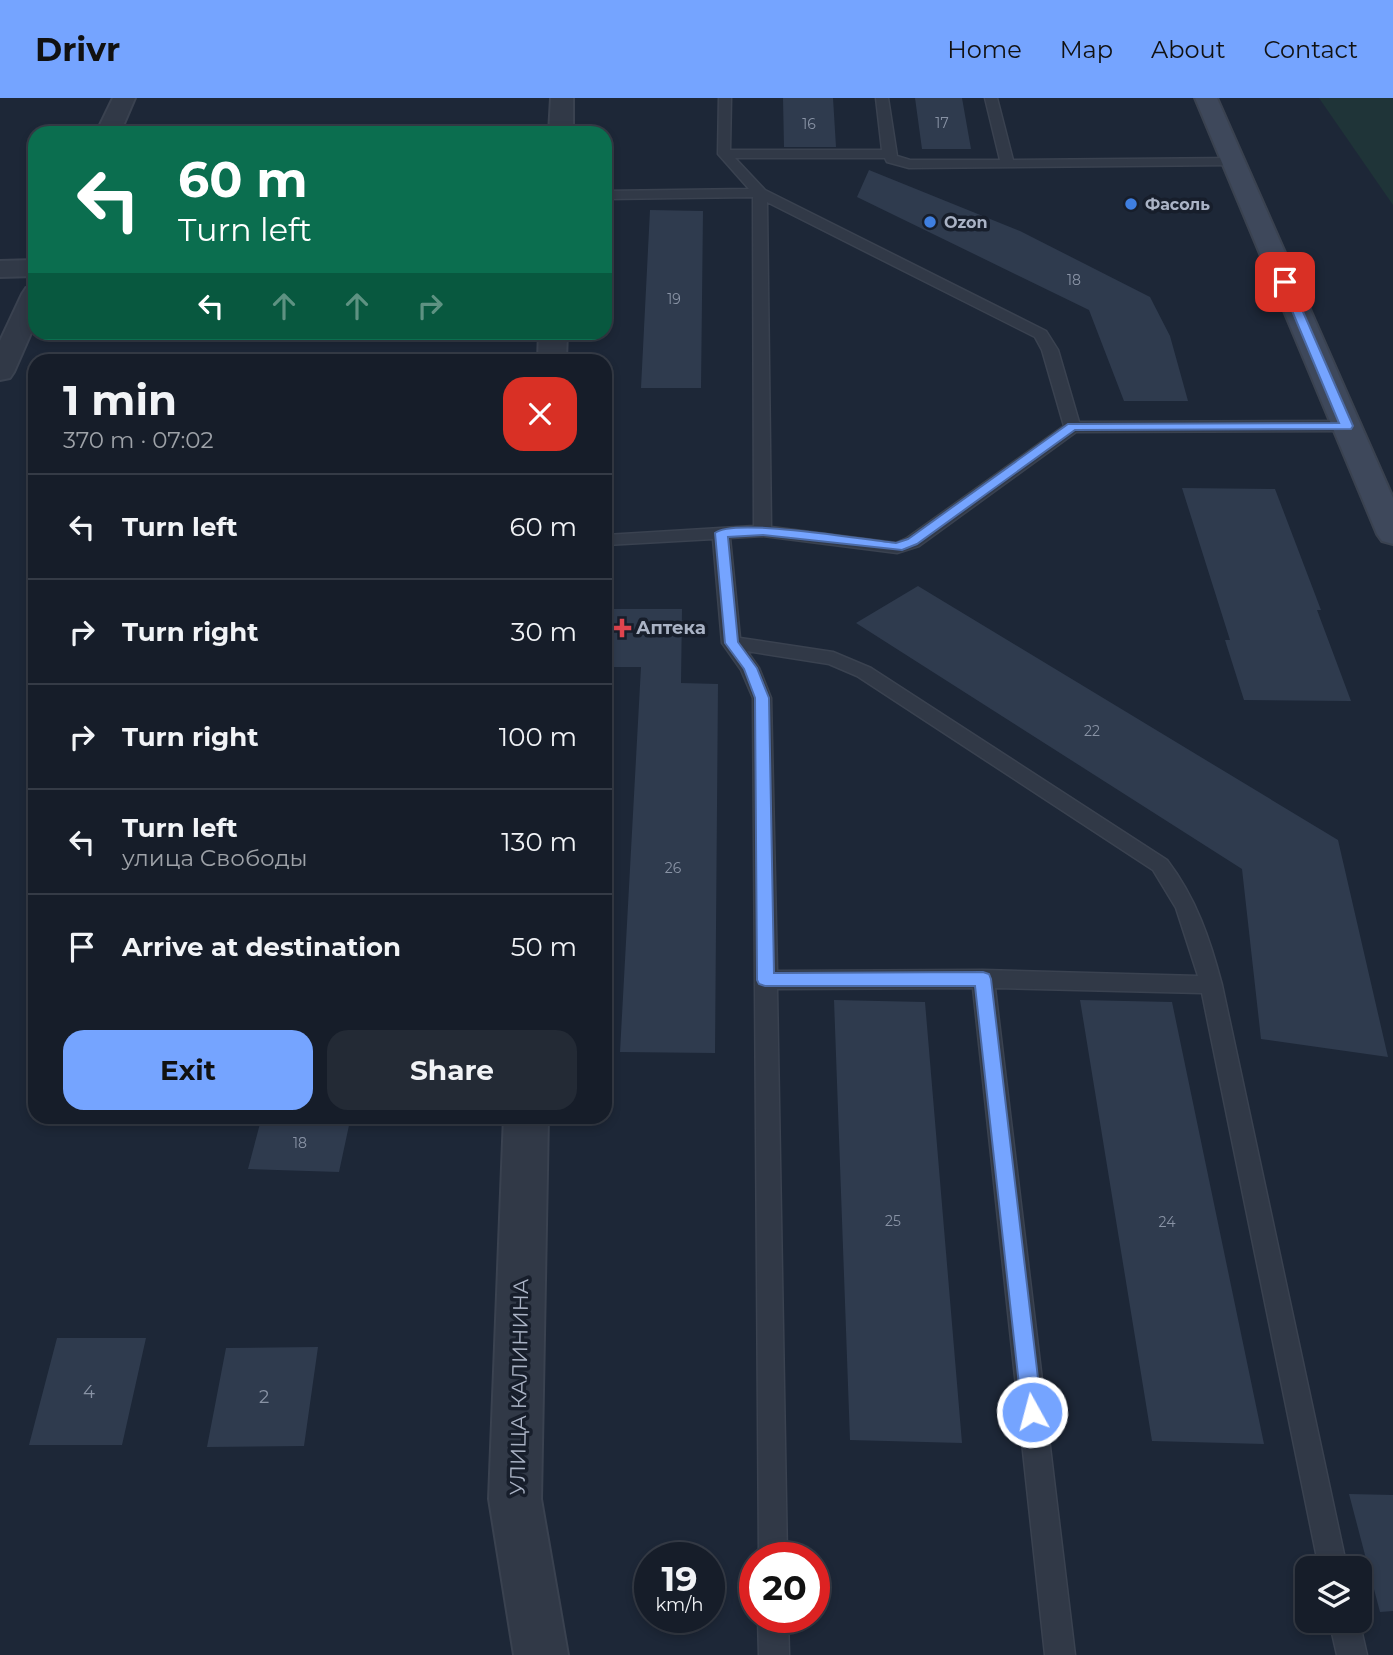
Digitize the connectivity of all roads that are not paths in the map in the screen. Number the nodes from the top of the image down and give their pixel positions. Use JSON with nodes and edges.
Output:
{"nodes":[{"id":1,"x":124,"y":98,"type":"edge"},
{"id":2,"x":562,"y":98,"type":"edge"},
{"id":3,"x":725,"y":98,"type":"edge"},
{"id":4,"x":882,"y":98,"type":"edge"},
{"id":5,"x":990,"y":98,"type":"edge"},
{"id":6,"x":1206,"y":98,"type":"edge"},
{"id":7,"x":111,"y":126,"type":"edge"},
{"id":8,"x":561,"y":126,"type":"edge"},
{"id":9,"x":724,"y":154,"type":"junction"},
{"id":10,"x":890,"y":154,"type":"junction"},
{"id":11,"x":1233,"y":161,"type":"junction"},
{"id":12,"x":1007,"y":164,"type":"junction"},
{"id":13,"x":760,"y":193,"type":"junction"},
{"id":14,"x":612,"y":195,"type":"edge"},
{"id":15,"x":28,"y":268,"type":"edge"},
{"id":16,"x":0,"y":270,"type":"edge"},
{"id":17,"x":28,"y":310,"type":"edge"},
{"id":18,"x":0,"y":372,"type":"edge"},
{"id":19,"x":1072,"y":426,"type":"junction"},
{"id":20,"x":1347,"y":426,"type":"junction"},
{"id":21,"x":763,"y":531,"type":"junction"},
{"id":22,"x":721,"y":533,"type":"junction"},
{"id":23,"x":1393,"y":534,"type":"edge"},
{"id":24,"x":612,"y":540,"type":"edge"},
{"id":25,"x":732,"y":643,"type":"junction"},
{"id":26,"x":983,"y":979,"type":"junction"},
{"id":27,"x":765,"y":980,"type":"junction"},
{"id":28,"x":1211,"y":985,"type":"junction"},
{"id":29,"x":526,"y":1124,"type":"edge"},
{"id":30,"x":773,"y":1542,"type":"edge"},
{"id":31,"x":1330,"y":1556,"type":"edge"},
{"id":32,"x":773,"y":1633,"type":"edge"},
{"id":33,"x":1347,"y":1633,"type":"edge"},
{"id":34,"x":541,"y":1655,"type":"edge"},
{"id":35,"x":774,"y":1655,"type":"edge"},
{"id":36,"x":1059,"y":1655,"type":"edge"},
{"id":37,"x":1352,"y":1655,"type":"edge"}],
"edges":[{"from":1,"to":7,"type":"street"},
{"from":2,"to":8,"type":"street"},
{"from":3,"to":9,"type":"lane"},
{"from":4,"to":10,"type":"lane"},
{"from":5,"to":12,"type":"lane"},
{"from":6,"to":11,"type":"main road"},
{"from":9,"to":10,"type":"lane"},
{"from":9,"to":13,"type":"lane"},
{"from":10,"to":12,"type":"lane"},
{"from":11,"to":12,"type":"lane"},
{"from":11,"to":20,"type":"main road"},
{"from":13,"to":14,"type":"lane"},
{"from":13,"to":19,"type":"lane"},
{"from":13,"to":21,"type":"lane"},
{"from":15,"to":16,"type":"street"},
{"from":17,"to":18,"type":"street"},
{"from":19,"to":20,"type":"lane"},
{"from":19,"to":21,"type":"lane"},
{"from":20,"to":23,"type":"main road"},
{"from":21,"to":22,"type":"lane"},
{"from":22,"to":24,"type":"lane"},
{"from":22,"to":25,"type":"lane"},
{"from":25,"to":27,"type":"lane"},
{"from":25,"to":28,"type":"lane"},
{"from":26,"to":27,"type":"lane"},
{"from":26,"to":28,"type":"lane"},
{"from":26,"to":36,"type":"lane"},
{"from":27,"to":30,"type":"lane"},
{"from":28,"to":31,"type":"lane"},
{"from":29,"to":34,"type":"street","name":"УЛИЦА КАЛИНИНА"},
{"from":32,"to":35,"type":"lane"},
{"from":33,"to":37,"type":"lane"}]}
